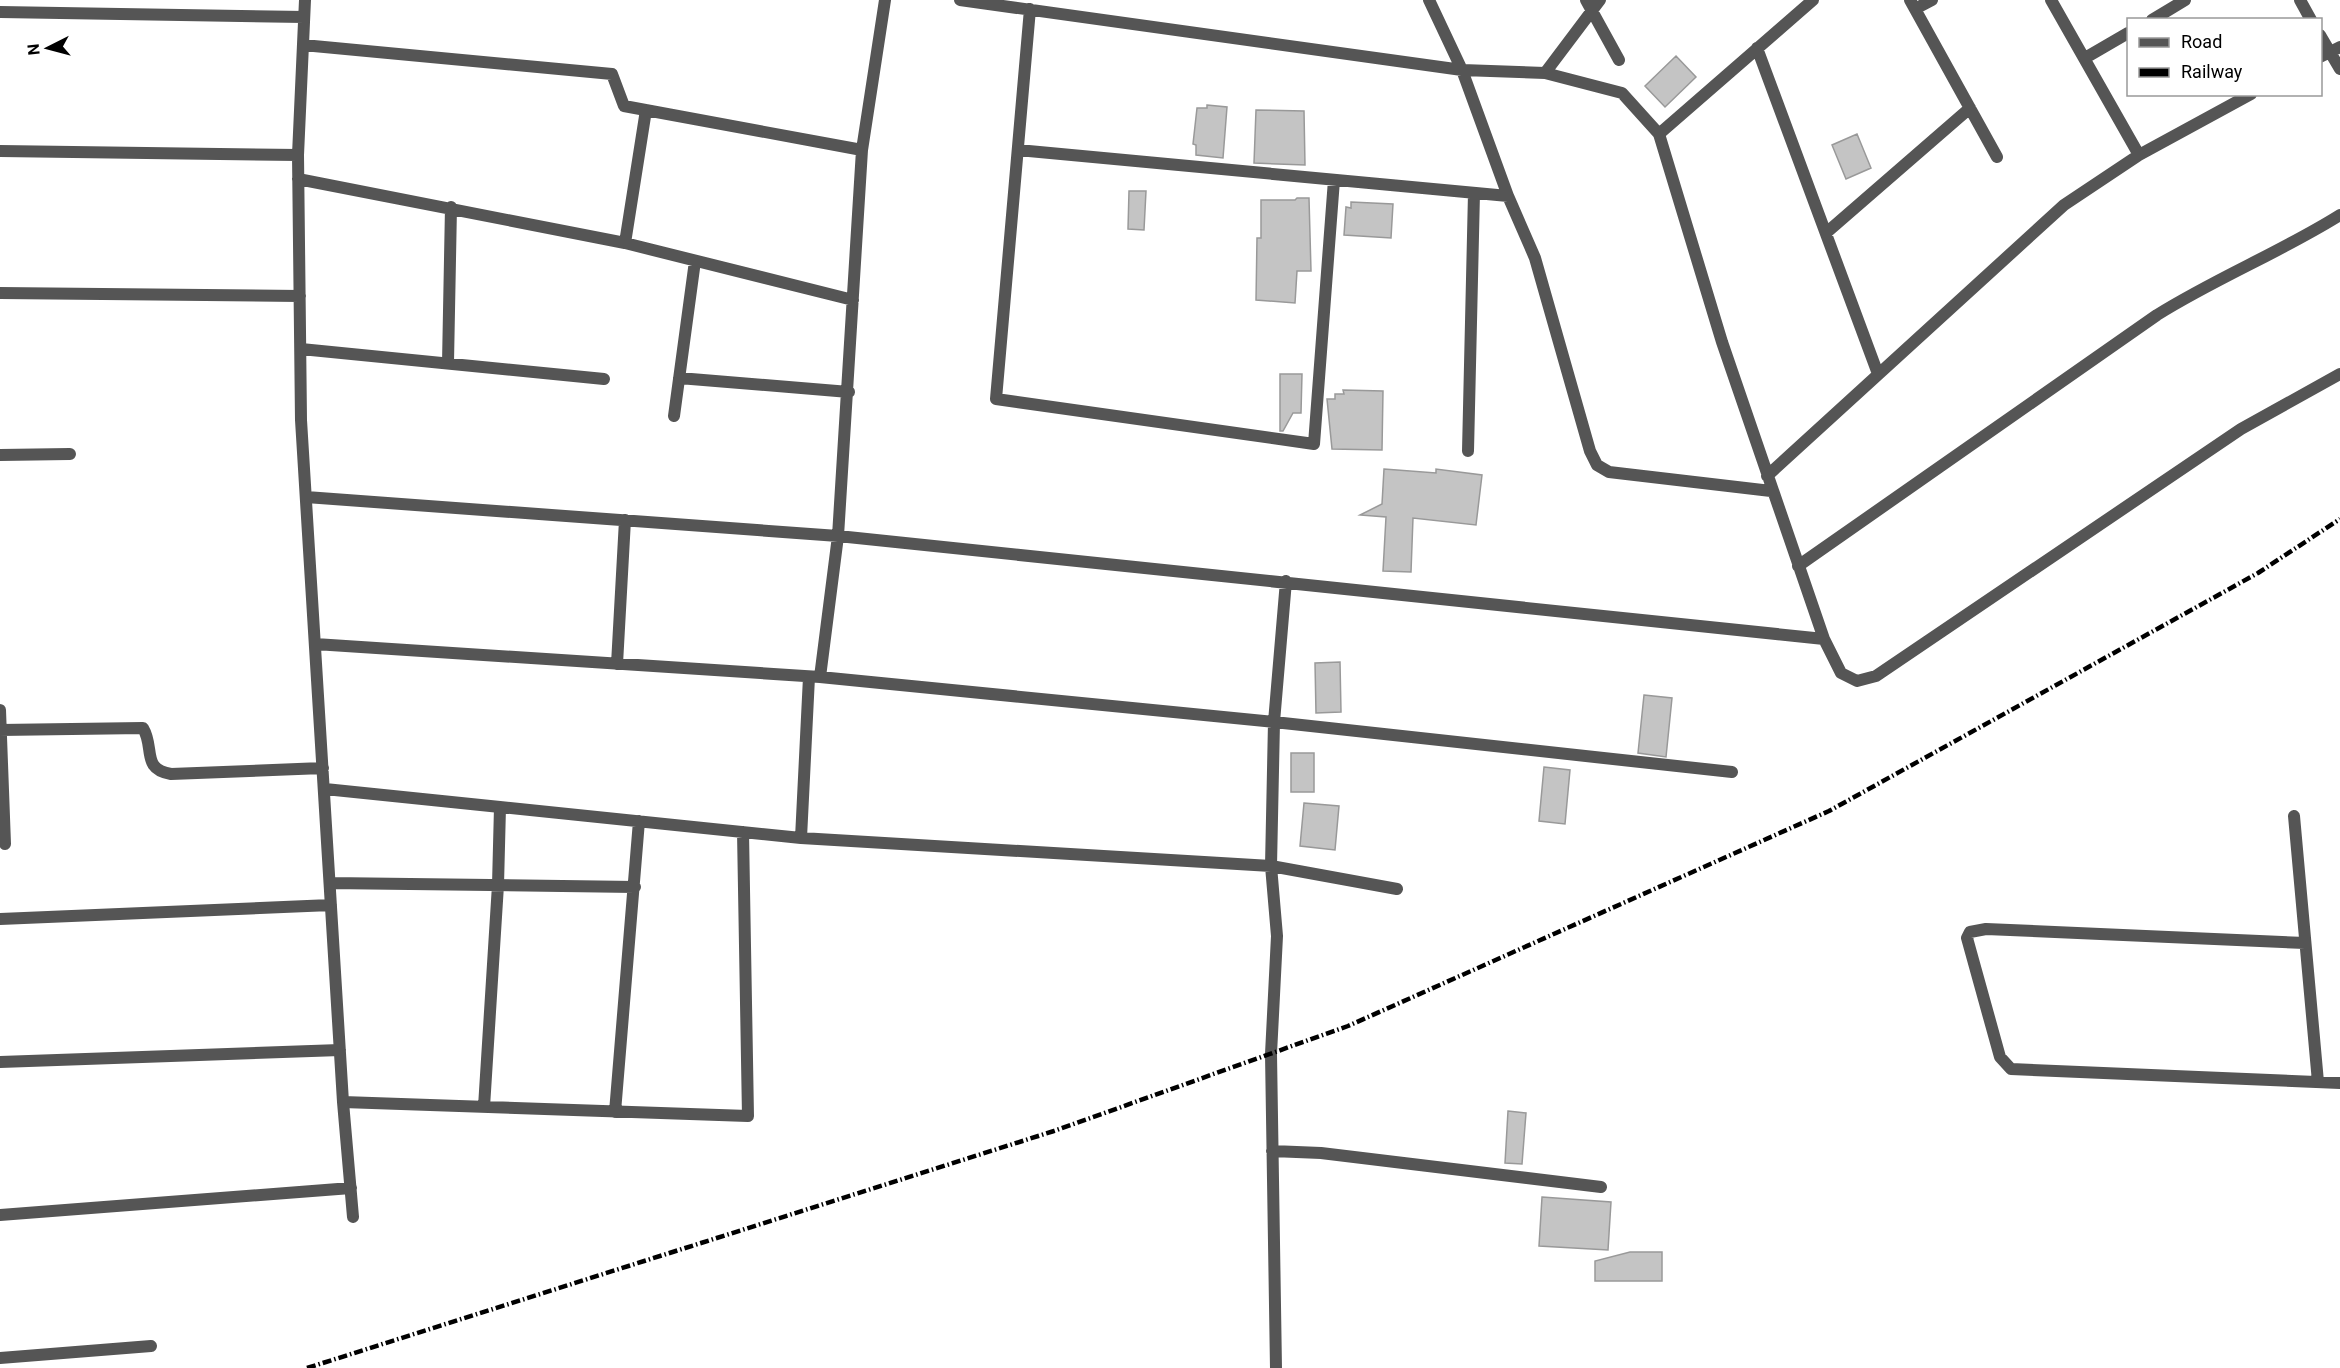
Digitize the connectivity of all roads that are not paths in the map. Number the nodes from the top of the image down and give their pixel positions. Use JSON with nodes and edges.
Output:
{"nodes":[{"id":1,"x":305,"y":0,"type":"edge"},
{"id":2,"x":885,"y":0,"type":"edge"},
{"id":3,"x":960,"y":0,"type":"edge"},
{"id":4,"x":1429,"y":0,"type":"edge"},
{"id":5,"x":1813,"y":0,"type":"edge"},
{"id":6,"x":1932,"y":0,"type":"edge"},
{"id":7,"x":2051,"y":0,"type":"edge"},
{"id":8,"x":2186,"y":0,"type":"edge"},
{"id":9,"x":2300,"y":0,"type":"edge"},
{"id":10,"x":978,"y":1,"type":"edge"},
{"id":11,"x":1592,"y":3,"type":"edge"},
{"id":12,"x":1912,"y":5,"type":"edge"},
{"id":13,"x":1030,"y":9,"type":"junction"},
{"id":14,"x":0,"y":12,"type":"edge"},
{"id":15,"x":304,"y":17,"type":"junction"},
{"id":16,"x":2155,"y":18,"type":"edge"},
{"id":17,"x":2310,"y":18,"type":"edge"},
{"id":18,"x":2127,"y":34,"type":"edge"},
{"id":19,"x":2322,"y":38,"type":"edge"},
{"id":20,"x":303,"y":45,"type":"junction"},
{"id":21,"x":1757,"y":48,"type":"junction"},
{"id":22,"x":2330,"y":52,"type":"edge"},
{"id":23,"x":2085,"y":58,"type":"junction"},
{"id":24,"x":1619,"y":60,"type":"dead end"},
{"id":25,"x":2340,"y":69,"type":"edge"},
{"id":26,"x":1462,"y":70,"type":"junction"},
{"id":27,"x":1545,"y":73,"type":"junction"},
{"id":28,"x":2248,"y":96,"type":"edge"},
{"id":29,"x":1970,"y":108,"type":"junction"},
{"id":30,"x":646,"y":110,"type":"junction"},
{"id":31,"x":1659,"y":134,"type":"junction"},
{"id":32,"x":862,"y":150,"type":"junction"},
{"id":33,"x":1018,"y":150,"type":"junction"},
{"id":34,"x":0,"y":151,"type":"edge"},
{"id":35,"x":298,"y":155,"type":"junction"},
{"id":36,"x":2139,"y":155,"type":"junction"},
{"id":37,"x":1997,"y":157,"type":"dead end"},
{"id":38,"x":298,"y":178,"type":"junction"},
{"id":39,"x":1334,"y":180,"type":"junction"},
{"id":40,"x":1474,"y":193,"type":"junction"},
{"id":41,"x":1508,"y":196,"type":"junction"},
{"id":42,"x":452,"y":207,"type":"junction"},
{"id":43,"x":2340,"y":215,"type":"edge"},
{"id":44,"x":1826,"y":233,"type":"junction"},
{"id":45,"x":626,"y":243,"type":"junction"},
{"id":46,"x":695,"y":261,"type":"junction"},
{"id":47,"x":0,"y":294,"type":"edge"},
{"id":48,"x":300,"y":296,"type":"junction"},
{"id":49,"x":853,"y":300,"type":"junction"},
{"id":50,"x":301,"y":349,"type":"junction"},
{"id":51,"x":448,"y":363,"type":"junction"},
{"id":52,"x":1878,"y":374,"type":"junction"},
{"id":53,"x":2340,"y":374,"type":"edge"},
{"id":54,"x":679,"y":378,"type":"junction"},
{"id":55,"x":604,"y":379,"type":"dead end"},
{"id":56,"x":849,"y":392,"type":"junction"},
{"id":57,"x":674,"y":416,"type":"dead end"},
{"id":58,"x":1468,"y":451,"type":"dead end"},
{"id":59,"x":70,"y":454,"type":"dead end"},
{"id":60,"x":0,"y":455,"type":"edge"},
{"id":61,"x":1767,"y":476,"type":"junction"},
{"id":62,"x":1772,"y":491,"type":"junction"},
{"id":63,"x":306,"y":496,"type":"junction"},
{"id":64,"x":625,"y":520,"type":"junction"},
{"id":65,"x":838,"y":536,"type":"junction"},
{"id":66,"x":1798,"y":566,"type":"junction"},
{"id":67,"x":1286,"y":581,"type":"junction"},
{"id":68,"x":1824,"y":639,"type":"junction"},
{"id":69,"x":315,"y":644,"type":"junction"},
{"id":70,"x":617,"y":664,"type":"junction"},
{"id":71,"x":815,"y":677,"type":"junction"},
{"id":72,"x":0,"y":710,"type":"edge"},
{"id":73,"x":1274,"y":722,"type":"junction"},
{"id":74,"x":0,"y":730,"type":"edge"},
{"id":75,"x":323,"y":768,"type":"junction"},
{"id":76,"x":1732,"y":772,"type":"dead end"},
{"id":77,"x":325,"y":789,"type":"junction"},
{"id":78,"x":500,"y":807,"type":"junction"},
{"id":79,"x":2294,"y":816,"type":"dead end"},
{"id":80,"x":639,"y":821,"type":"junction"},
{"id":81,"x":743,"y":832,"type":"junction"},
{"id":82,"x":801,"y":838,"type":"junction"},
{"id":83,"x":5,"y":844,"type":"dead end"},
{"id":84,"x":1271,"y":866,"type":"junction"},
{"id":85,"x":330,"y":883,"type":"junction"},
{"id":86,"x":498,"y":885,"type":"junction"},
{"id":87,"x":635,"y":887,"type":"junction"},
{"id":88,"x":1397,"y":889,"type":"dead end"},
{"id":89,"x":331,"y":905,"type":"junction"},
{"id":90,"x":0,"y":919,"type":"edge"},
{"id":91,"x":2305,"y":943,"type":"junction"},
{"id":92,"x":340,"y":1050,"type":"junction"},
{"id":93,"x":0,"y":1062,"type":"edge"},
{"id":94,"x":2318,"y":1082,"type":"junction"},
{"id":95,"x":2340,"y":1083,"type":"edge"},
{"id":96,"x":344,"y":1102,"type":"junction"},
{"id":97,"x":484,"y":1107,"type":"junction"},
{"id":98,"x":615,"y":1112,"type":"junction"},
{"id":99,"x":1272,"y":1151,"type":"junction"},
{"id":100,"x":351,"y":1188,"type":"junction"},
{"id":101,"x":1601,"y":1188,"type":"dead end"},
{"id":102,"x":0,"y":1215,"type":"edge"},
{"id":103,"x":353,"y":1217,"type":"dead end"},
{"id":104,"x":151,"y":1346,"type":"dead end"},
{"id":105,"x":0,"y":1358,"type":"edge"},
{"id":106,"x":1276,"y":1368,"type":"edge"}],
"edges":[{"from":1,"to":15,"type":"street"},
{"from":2,"to":32,"type":"street"},
{"from":3,"to":10,"type":"street"},
{"from":4,"to":26,"type":"street"},
{"from":5,"to":21,"type":"street"},
{"from":6,"to":12,"type":"street"},
{"from":7,"to":23,"type":"street"},
{"from":8,"to":16,"type":"street"},
{"from":9,"to":17,"type":"street"},
{"from":10,"to":13,"type":"street"},
{"from":11,"to":24,"type":"street"},
{"from":11,"to":27,"type":"street"},
{"from":12,"to":29,"type":"street"},
{"from":13,"to":26,"type":"street"},
{"from":13,"to":33,"type":"street"},
{"from":14,"to":15,"type":"street"},
{"from":15,"to":20,"type":"street"},
{"from":18,"to":23,"type":"street"},
{"from":19,"to":22,"type":"street"},
{"from":20,"to":30,"type":"street"},
{"from":20,"to":35,"type":"street"},
{"from":21,"to":31,"type":"street"},
{"from":21,"to":44,"type":"street"},
{"from":22,"to":25,"type":"street"},
{"from":23,"to":36,"type":"street"},
{"from":26,"to":27,"type":"street"},
{"from":26,"to":41,"type":"street"},
{"from":27,"to":31,"type":"street"},
{"from":28,"to":36,"type":"street"},
{"from":29,"to":37,"type":"street"},
{"from":29,"to":44,"type":"street"},
{"from":30,"to":32,"type":"street"},
{"from":30,"to":45,"type":"street"},
{"from":31,"to":61,"type":"street"},
{"from":32,"to":49,"type":"street"},
{"from":33,"to":39,"type":"street"},
{"from":33,"to":39,"type":"street"},
{"from":34,"to":35,"type":"street"},
{"from":35,"to":38,"type":"street"},
{"from":36,"to":52,"type":"street"},
{"from":38,"to":42,"type":"street"},
{"from":38,"to":48,"type":"street"},
{"from":39,"to":40,"type":"street"},
{"from":40,"to":41,"type":"street"},
{"from":40,"to":58,"type":"street"},
{"from":41,"to":62,"type":"street"},
{"from":42,"to":45,"type":"street"},
{"from":42,"to":51,"type":"street"},
{"from":43,"to":66,"type":"street"},
{"from":44,"to":52,"type":"street"},
{"from":45,"to":46,"type":"street"},
{"from":46,"to":49,"type":"street"},
{"from":46,"to":54,"type":"street"},
{"from":47,"to":48,"type":"street"},
{"from":48,"to":50,"type":"street"},
{"from":49,"to":56,"type":"street"},
{"from":50,"to":51,"type":"street"},
{"from":50,"to":63,"type":"street"},
{"from":51,"to":55,"type":"street"},
{"from":52,"to":61,"type":"street"},
{"from":53,"to":68,"type":"street"},
{"from":54,"to":56,"type":"street"},
{"from":54,"to":57,"type":"street"},
{"from":56,"to":65,"type":"street"},
{"from":59,"to":60,"type":"street"},
{"from":61,"to":62,"type":"street"},
{"from":62,"to":66,"type":"street"},
{"from":63,"to":64,"type":"street"},
{"from":63,"to":69,"type":"street"},
{"from":64,"to":65,"type":"street"},
{"from":64,"to":70,"type":"street"},
{"from":65,"to":67,"type":"street"},
{"from":65,"to":71,"type":"street"},
{"from":66,"to":68,"type":"street"},
{"from":67,"to":68,"type":"street"},
{"from":67,"to":73,"type":"street"},
{"from":69,"to":70,"type":"street"},
{"from":69,"to":75,"type":"street"},
{"from":70,"to":71,"type":"street"},
{"from":71,"to":73,"type":"street"},
{"from":71,"to":82,"type":"street"},
{"from":72,"to":74,"type":"street"},
{"from":73,"to":76,"type":"street"},
{"from":73,"to":84,"type":"street"},
{"from":74,"to":75,"type":"street"},
{"from":74,"to":83,"type":"street"},
{"from":75,"to":77,"type":"street"},
{"from":77,"to":78,"type":"street"},
{"from":77,"to":85,"type":"street"},
{"from":78,"to":80,"type":"street"},
{"from":78,"to":86,"type":"street"},
{"from":79,"to":91,"type":"street"},
{"from":80,"to":81,"type":"street"},
{"from":80,"to":87,"type":"street"},
{"from":81,"to":82,"type":"street"},
{"from":81,"to":98,"type":"street"},
{"from":82,"to":84,"type":"street"},
{"from":84,"to":88,"type":"street"},
{"from":84,"to":99,"type":"street"},
{"from":85,"to":86,"type":"street"},
{"from":85,"to":89,"type":"street"},
{"from":86,"to":87,"type":"street"},
{"from":86,"to":97,"type":"street"},
{"from":87,"to":98,"type":"street"},
{"from":89,"to":90,"type":"street"},
{"from":89,"to":92,"type":"street"},
{"from":91,"to":94,"type":"street"},
{"from":91,"to":94,"type":"street"},
{"from":92,"to":93,"type":"street"},
{"from":92,"to":96,"type":"street"},
{"from":94,"to":95,"type":"street"},
{"from":96,"to":97,"type":"street"},
{"from":96,"to":100,"type":"street"},
{"from":97,"to":98,"type":"street"},
{"from":99,"to":101,"type":"street"},
{"from":99,"to":106,"type":"street"},
{"from":100,"to":102,"type":"street"},
{"from":100,"to":103,"type":"street"},
{"from":104,"to":105,"type":"street"}]}
